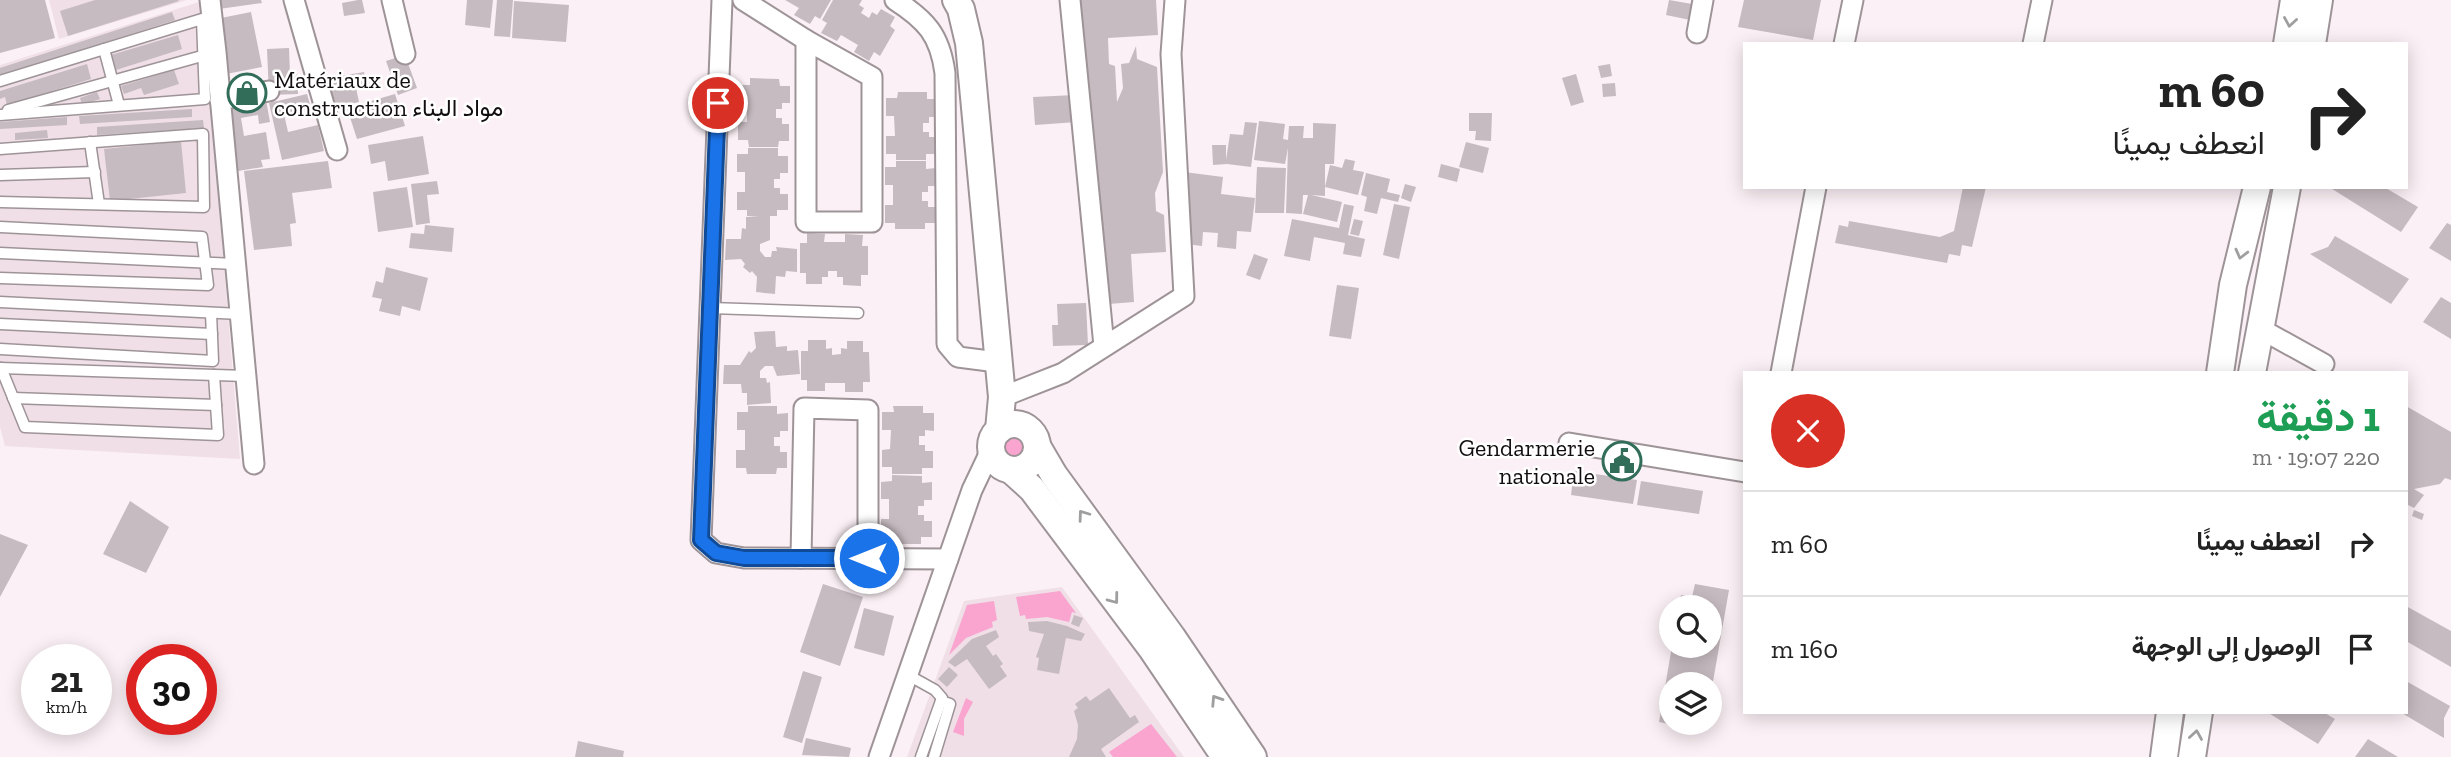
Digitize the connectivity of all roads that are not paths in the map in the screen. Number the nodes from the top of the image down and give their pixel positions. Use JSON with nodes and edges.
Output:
{"nodes":[{"id":1,"x":209,"y":0,"type":"edge"},
{"id":2,"x":294,"y":0,"type":"edge"},
{"id":3,"x":392,"y":0,"type":"edge"},
{"id":4,"x":722,"y":0,"type":"edge"},
{"id":5,"x":743,"y":0,"type":"edge"},
{"id":6,"x":895,"y":0,"type":"edge"},
{"id":7,"x":956,"y":0,"type":"edge"},
{"id":8,"x":1070,"y":0,"type":"edge"},
{"id":9,"x":1175,"y":0,"type":"edge"},
{"id":10,"x":1703,"y":0,"type":"edge"},
{"id":11,"x":1853,"y":0,"type":"edge"},
{"id":12,"x":2042,"y":0,"type":"edge"},
{"id":13,"x":2294,"y":0,"type":"edge"},
{"id":14,"x":2319,"y":0,"type":"edge"},
{"id":15,"x":1697,"y":33,"type":"dead end"},
{"id":16,"x":806,"y":40,"type":"junction"},
{"id":17,"x":1844,"y":42,"type":"edge"},
{"id":18,"x":2033,"y":42,"type":"edge"},
{"id":19,"x":2287,"y":42,"type":"edge"},
{"id":20,"x":2312,"y":42,"type":"edge"},
{"id":21,"x":104,"y":49,"type":"junction"},
{"id":22,"x":210,"y":53,"type":"junction"},
{"id":23,"x":405,"y":54,"type":"dead end"},
{"id":24,"x":113,"y":80,"type":"junction"},
{"id":25,"x":0,"y":81,"type":"edge"},
{"id":26,"x":268,"y":91,"type":"dead end"},
{"id":27,"x":220,"y":100,"type":"junction"},
{"id":28,"x":119,"y":105,"type":"junction"},
{"id":29,"x":0,"y":113,"type":"edge"},
{"id":30,"x":90,"y":142,"type":"junction"},
{"id":31,"x":0,"y":149,"type":"edge"},
{"id":32,"x":337,"y":150,"type":"dead end"},
{"id":33,"x":225,"y":156,"type":"junction"},
{"id":34,"x":203,"y":157,"type":"junction"},
{"id":35,"x":95,"y":172,"type":"junction"},
{"id":36,"x":0,"y":175,"type":"edge"},
{"id":37,"x":1816,"y":189,"type":"edge"},
{"id":38,"x":2257,"y":189,"type":"edge"},
{"id":39,"x":2287,"y":189,"type":"edge"},
{"id":40,"x":0,"y":202,"type":"edge"},
{"id":41,"x":99,"y":204,"type":"junction"},
{"id":42,"x":0,"y":227,"type":"edge"},
{"id":43,"x":0,"y":253,"type":"edge"},
{"id":44,"x":205,"y":262,"type":"junction"},
{"id":45,"x":235,"y":264,"type":"junction"},
{"id":46,"x":0,"y":278,"type":"edge"},
{"id":47,"x":0,"y":302,"type":"edge"},
{"id":48,"x":710,"y":308,"type":"junction"},
{"id":49,"x":211,"y":313,"type":"junction"},
{"id":50,"x":858,"y":313,"type":"dead end"},
{"id":51,"x":240,"y":314,"type":"junction"},
{"id":52,"x":0,"y":324,"type":"edge"},
{"id":53,"x":2259,"y":328,"type":"junction"},
{"id":54,"x":212,"y":334,"type":"junction"},
{"id":55,"x":1104,"y":346,"type":"junction"},
{"id":56,"x":0,"y":349,"type":"edge"},
{"id":57,"x":997,"y":362,"type":"junction"},
{"id":58,"x":2324,"y":364,"type":"dead end"},
{"id":59,"x":1,"y":368,"type":"edge"},
{"id":60,"x":1781,"y":371,"type":"edge"},
{"id":61,"x":2220,"y":371,"type":"edge"},
{"id":62,"x":2252,"y":371,"type":"edge"},
{"id":63,"x":214,"y":375,"type":"junction"},
{"id":64,"x":246,"y":376,"type":"junction"},
{"id":65,"x":1002,"y":397,"type":"junction"},
{"id":66,"x":13,"y":398,"type":"junction"},
{"id":67,"x":216,"y":405,"type":"junction"},
{"id":68,"x":1012,"y":438,"type":"junction"},
{"id":69,"x":1569,"y":443,"type":"dead end"},
{"id":70,"x":254,"y":464,"type":"dead end"},
{"id":71,"x":1011,"y":470,"type":"junction"},
{"id":72,"x":1743,"y":472,"type":"edge"},
{"id":73,"x":801,"y":558,"type":"junction"},
{"id":74,"x":869,"y":558,"type":"junction"},
{"id":75,"x":948,"y":559,"type":"junction"},
{"id":76,"x":908,"y":675,"type":"junction"},
{"id":77,"x":941,"y":701,"type":"junction"},
{"id":78,"x":2171,"y":714,"type":"edge"},
{"id":79,"x":2199,"y":714,"type":"edge"},
{"id":80,"x":879,"y":757,"type":"edge"},
{"id":81,"x":921,"y":757,"type":"edge"},
{"id":82,"x":934,"y":757,"type":"edge"},
{"id":83,"x":1226,"y":757,"type":"edge"},
{"id":84,"x":1253,"y":757,"type":"edge"},
{"id":85,"x":2164,"y":757,"type":"edge"},
{"id":86,"x":2192,"y":757,"type":"edge"}],
"edges":[{"from":1,"to":22,"type":"street"},
{"from":2,"to":32,"type":"street"},
{"from":3,"to":23,"type":"street"},
{"from":4,"to":48,"type":"street"},
{"from":5,"to":16,"type":"street"},
{"from":6,"to":57,"type":"street"},
{"from":7,"to":57,"type":"main road"},
{"from":8,"to":55,"type":"street"},
{"from":9,"to":55,"type":"street"},
{"from":10,"to":15,"type":"street"},
{"from":11,"to":17,"type":"street"},
{"from":12,"to":18,"type":"street"},
{"from":13,"to":19,"type":"main road","one_way":true},
{"from":14,"to":20,"type":"main road"},
{"from":16,"to":16,"type":"street"},
{"from":21,"to":22,"type":"lane"},
{"from":21,"to":24,"type":"lane"},
{"from":21,"to":25,"type":"lane"},
{"from":22,"to":24,"type":"lane"},
{"from":22,"to":27,"type":"street"},
{"from":22,"to":28,"type":"lane"},
{"from":24,"to":28,"type":"lane"},
{"from":24,"to":29,"type":"lane"},
{"from":26,"to":27,"type":"street"},
{"from":27,"to":33,"type":"street"},
{"from":28,"to":29,"type":"lane"},
{"from":30,"to":31,"type":"lane"},
{"from":30,"to":34,"type":"lane"},
{"from":30,"to":35,"type":"lane"},
{"from":33,"to":34,"type":"lane"},
{"from":33,"to":45,"type":"street"},
{"from":34,"to":41,"type":"lane"},
{"from":35,"to":36,"type":"lane"},
{"from":35,"to":41,"type":"lane"},
{"from":37,"to":60,"type":"street"},
{"from":38,"to":61,"type":"main road","one_way":true},
{"from":39,"to":53,"type":"main road"},
{"from":40,"to":41,"type":"lane"},
{"from":42,"to":44,"type":"lane"},
{"from":43,"to":44,"type":"lane"},
{"from":44,"to":45,"type":"lane"},
{"from":44,"to":46,"type":"lane"},
{"from":45,"to":51,"type":"street"},
{"from":47,"to":49,"type":"lane"},
{"from":48,"to":50,"type":"lane"},
{"from":48,"to":73,"type":"street"},
{"from":49,"to":51,"type":"lane"},
{"from":49,"to":54,"type":"lane"},
{"from":51,"to":64,"type":"street"},
{"from":52,"to":54,"type":"lane"},
{"from":53,"to":58,"type":"street"},
{"from":53,"to":62,"type":"main road"},
{"from":54,"to":56,"type":"lane"},
{"from":55,"to":65,"type":"street"},
{"from":57,"to":65,"type":"main road"},
{"from":59,"to":63,"type":"lane"},
{"from":59,"to":66,"type":"lane"},
{"from":63,"to":64,"type":"lane"},
{"from":63,"to":67,"type":"lane"},
{"from":64,"to":70,"type":"street"},
{"from":65,"to":68,"type":"main road"},
{"from":66,"to":67,"type":"lane"},
{"from":66,"to":67,"type":"lane"},
{"from":68,"to":71,"type":"main road"},
{"from":68,"to":71,"type":"main road"},
{"from":68,"to":75,"type":"street"},
{"from":84,"to":68,"type":"main road","one_way":true},
{"from":69,"to":72,"type":"street"},
{"from":71,"to":83,"type":"main road","one_way":true},
{"from":73,"to":74,"type":"street"},
{"from":73,"to":74,"type":"street"},
{"from":74,"to":75,"type":"street"},
{"from":75,"to":76,"type":"street"},
{"from":76,"to":77,"type":"lane"},
{"from":76,"to":80,"type":"street"},
{"from":77,"to":81,"type":"lane"},
{"from":77,"to":82,"type":"lane"},
{"from":78,"to":85,"type":"main road"},
{"from":86,"to":79,"type":"main road","one_way":true}]}
